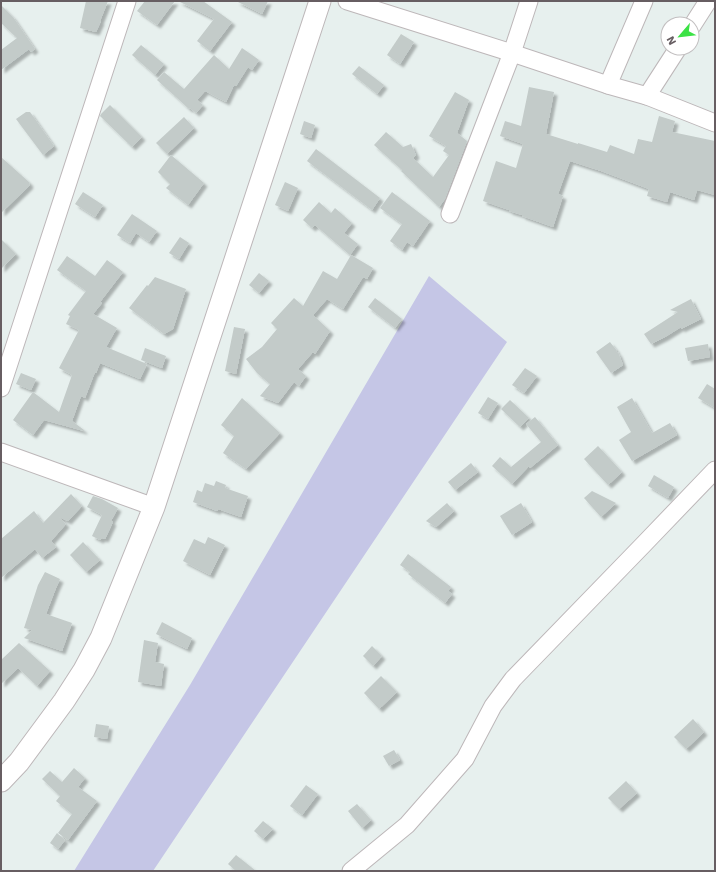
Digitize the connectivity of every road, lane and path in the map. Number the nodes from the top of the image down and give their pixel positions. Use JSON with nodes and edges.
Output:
{"nodes":[{"id":1,"x":127,"y":1,"type":"edge"},
{"id":2,"x":320,"y":1,"type":"edge"},
{"id":3,"x":347,"y":1,"type":"edge"},
{"id":4,"x":529,"y":1,"type":"edge"},
{"id":5,"x":644,"y":1,"type":"edge"},
{"id":6,"x":708,"y":1,"type":"edge"},
{"id":7,"x":698,"y":16,"type":"edge"},
{"id":8,"x":512,"y":53,"type":"junction"},
{"id":9,"x":673,"y":56,"type":"edge"},
{"id":10,"x":608,"y":85,"type":"junction"},
{"id":11,"x":647,"y":96,"type":"junction"},
{"id":12,"x":715,"y":123,"type":"edge"},
{"id":13,"x":450,"y":214,"type":"dead end"},
{"id":14,"x":1,"y":388,"type":"edge"},
{"id":15,"x":1,"y":452,"type":"edge"},
{"id":16,"x":715,"y":470,"type":"edge"},
{"id":17,"x":154,"y":507,"type":"junction"},
{"id":18,"x":1,"y":781,"type":"edge"},
{"id":19,"x":350,"y":871,"type":"edge"}],
"edges":[{"from":1,"to":14,"type":"street"},
{"from":2,"to":17,"type":"street"},
{"from":3,"to":8,"type":"street"},
{"from":4,"to":8,"type":"street"},
{"from":5,"to":10,"type":"street"},
{"from":6,"to":7,"type":"street"},
{"from":8,"to":10,"type":"street"},
{"from":8,"to":13,"type":"street"},
{"from":9,"to":11,"type":"street"},
{"from":10,"to":11,"type":"street"},
{"from":11,"to":12,"type":"street"},
{"from":15,"to":17,"type":"street"},
{"from":16,"to":19,"type":"street"},
{"from":17,"to":18,"type":"street"}]}
